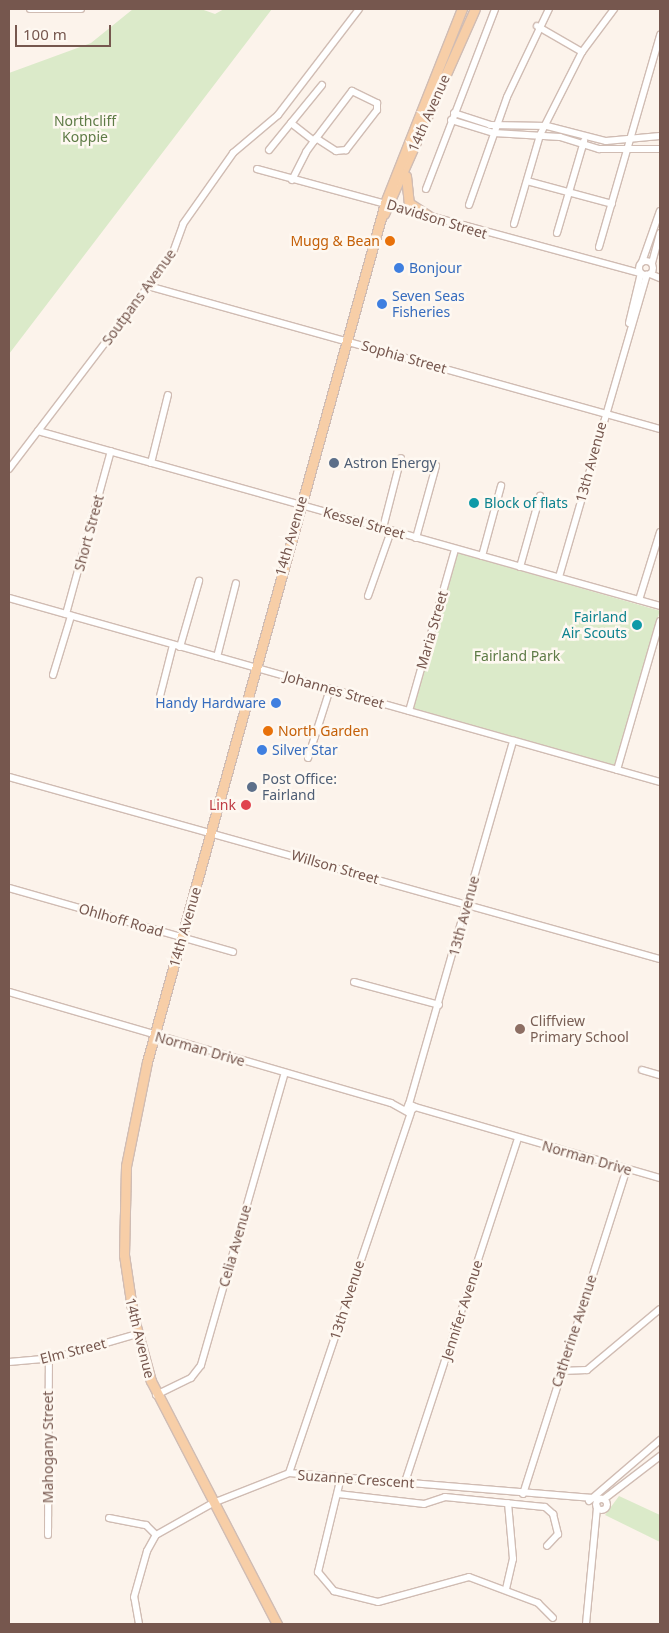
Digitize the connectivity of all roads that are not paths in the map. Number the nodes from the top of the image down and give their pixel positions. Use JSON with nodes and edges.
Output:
{"nodes":[{"id":1,"x":30,"y":9,"type":"edge"},
{"id":2,"x":81,"y":9,"type":"edge"},
{"id":3,"x":359,"y":9,"type":"edge"},
{"id":4,"x":462,"y":9,"type":"edge"},
{"id":5,"x":475,"y":9,"type":"edge"},
{"id":6,"x":495,"y":9,"type":"edge"},
{"id":7,"x":549,"y":9,"type":"edge"},
{"id":8,"x":614,"y":9,"type":"edge"},
{"id":9,"x":537,"y":26,"type":"junction"},
{"id":10,"x":660,"y":35,"type":"edge"},
{"id":11,"x":582,"y":52,"type":"junction"},
{"id":12,"x":322,"y":84,"type":"dead end"},
{"id":13,"x":453,"y":116,"type":"junction"},
{"id":14,"x":291,"y":123,"type":"junction"},
{"id":15,"x":496,"y":126,"type":"junction"},
{"id":16,"x":547,"y":126,"type":"junction"},
{"id":17,"x":494,"y":133,"type":"junction"},
{"id":18,"x":585,"y":135,"type":"junction"},
{"id":19,"x":540,"y":136,"type":"junction"},
{"id":20,"x":660,"y":136,"type":"edge"},
{"id":21,"x":633,"y":137,"type":"junction"},
{"id":22,"x":315,"y":139,"type":"junction"},
{"id":23,"x":583,"y":144,"type":"junction"},
{"id":24,"x":630,"y":147,"type":"junction"},
{"id":25,"x":660,"y":149,"type":"edge"},
{"id":26,"x":270,"y":150,"type":"dead end"},
{"id":27,"x":410,"y":156,"type":"junction"},
{"id":28,"x":257,"y":169,"type":"dead end"},
{"id":29,"x":292,"y":180,"type":"junction"},
{"id":30,"x":527,"y":181,"type":"junction"},
{"id":31,"x":426,"y":189,"type":"dead end"},
{"id":32,"x":569,"y":192,"type":"junction"},
{"id":33,"x":388,"y":204,"type":"junction"},
{"id":34,"x":612,"y":204,"type":"junction"},
{"id":35,"x":469,"y":205,"type":"dead end"},
{"id":36,"x":660,"y":211,"type":"edge"},
{"id":37,"x":432,"y":218,"type":"junction"},
{"id":38,"x":514,"y":224,"type":"dead end"},
{"id":39,"x":557,"y":233,"type":"dead end"},
{"id":40,"x":660,"y":233,"type":"edge"},
{"id":41,"x":599,"y":247,"type":"dead end"},
{"id":42,"x":641,"y":263,"type":"junction"},
{"id":43,"x":653,"y":264,"type":"junction"},
{"id":44,"x":617,"y":268,"type":"junction"},
{"id":45,"x":660,"y":271,"type":"edge"},
{"id":46,"x":645,"y":274,"type":"junction"},
{"id":47,"x":660,"y":278,"type":"edge"},
{"id":48,"x":148,"y":286,"type":"junction"},
{"id":49,"x":346,"y":341,"type":"junction"},
{"id":50,"x":168,"y":395,"type":"dead end"},
{"id":51,"x":604,"y":413,"type":"junction"},
{"id":52,"x":660,"y":429,"type":"edge"},
{"id":53,"x":38,"y":431,"type":"junction"},
{"id":54,"x":111,"y":452,"type":"junction"},
{"id":55,"x":401,"y":458,"type":"dead end"},
{"id":56,"x":151,"y":463,"type":"junction"},
{"id":57,"x":436,"y":466,"type":"dead end"},
{"id":58,"x":9,"y":469,"type":"edge"},
{"id":59,"x":501,"y":486,"type":"dead end"},
{"id":60,"x":540,"y":496,"type":"dead end"},
{"id":61,"x":300,"y":504,"type":"junction"},
{"id":62,"x":384,"y":528,"type":"junction"},
{"id":63,"x":391,"y":531,"type":"junction"},
{"id":64,"x":660,"y":532,"type":"edge"},
{"id":65,"x":416,"y":538,"type":"junction"},
{"id":66,"x":455,"y":549,"type":"junction"},
{"id":67,"x":482,"y":556,"type":"junction"},
{"id":68,"x":520,"y":567,"type":"junction"},
{"id":69,"x":559,"y":578,"type":"junction"},
{"id":70,"x":199,"y":581,"type":"dead end"},
{"id":71,"x":236,"y":583,"type":"dead end"},
{"id":72,"x":368,"y":596,"type":"dead end"},
{"id":73,"x":9,"y":598,"type":"edge"},
{"id":74,"x":639,"y":600,"type":"junction"},
{"id":75,"x":660,"y":606,"type":"edge"},
{"id":76,"x":68,"y":615,"type":"junction"},
{"id":77,"x":660,"y":621,"type":"edge"},
{"id":78,"x":176,"y":646,"type":"junction"},
{"id":79,"x":217,"y":657,"type":"junction"},
{"id":80,"x":256,"y":668,"type":"junction"},
{"id":81,"x":53,"y":675,"type":"dead end"},
{"id":82,"x":330,"y":689,"type":"junction"},
{"id":83,"x":159,"y":700,"type":"dead end"},
{"id":84,"x":409,"y":711,"type":"junction"},
{"id":85,"x":513,"y":741,"type":"junction"},
{"id":86,"x":308,"y":758,"type":"dead end"},
{"id":87,"x":617,"y":770,"type":"junction"},
{"id":88,"x":9,"y":777,"type":"edge"},
{"id":89,"x":660,"y":782,"type":"edge"},
{"id":90,"x":212,"y":832,"type":"junction"},
{"id":91,"x":9,"y":888,"type":"edge"},
{"id":92,"x":467,"y":904,"type":"junction"},
{"id":93,"x":183,"y":937,"type":"junction"},
{"id":94,"x":233,"y":952,"type":"dead end"},
{"id":95,"x":660,"y":959,"type":"edge"},
{"id":96,"x":354,"y":982,"type":"dead end"},
{"id":97,"x":9,"y":992,"type":"edge"},
{"id":98,"x":439,"y":1005,"type":"junction"},
{"id":99,"x":155,"y":1036,"type":"junction"},
{"id":100,"x":642,"y":1070,"type":"dead end"},
{"id":101,"x":285,"y":1073,"type":"junction"},
{"id":102,"x":660,"y":1075,"type":"edge"},
{"id":103,"x":410,"y":1108,"type":"junction"},
{"id":104,"x":518,"y":1138,"type":"junction"},
{"id":105,"x":627,"y":1169,"type":"junction"},
{"id":106,"x":660,"y":1178,"type":"edge"},
{"id":107,"x":660,"y":1309,"type":"edge"},
{"id":108,"x":137,"y":1334,"type":"junction"},
{"id":109,"x":49,"y":1359,"type":"junction"},
{"id":110,"x":9,"y":1362,"type":"edge"},
{"id":111,"x":561,"y":1371,"type":"junction"},
{"id":112,"x":156,"y":1394,"type":"junction"},
{"id":113,"x":660,"y":1440,"type":"edge"},
{"id":114,"x":660,"y":1456,"type":"edge"},
{"id":115,"x":289,"y":1473,"type":"junction"},
{"id":116,"x":341,"y":1477,"type":"junction"},
{"id":117,"x":405,"y":1482,"type":"junction"},
{"id":118,"x":439,"y":1485,"type":"junction"},
{"id":119,"x":338,"y":1494,"type":"junction"},
{"id":120,"x":523,"y":1494,"type":"junction"},
{"id":121,"x":437,"y":1499,"type":"junction"},
{"id":122,"x":598,"y":1502,"type":"junction"},
{"id":123,"x":508,"y":1503,"type":"junction"},
{"id":124,"x":213,"y":1504,"type":"junction"},
{"id":125,"x":109,"y":1518,"type":"dead end"},
{"id":126,"x":48,"y":1535,"type":"dead end"},
{"id":127,"x":156,"y":1535,"type":"junction"},
{"id":128,"x":547,"y":1546,"type":"dead end"},
{"id":129,"x":506,"y":1589,"type":"junction"},
{"id":130,"x":553,"y":1618,"type":"dead end"},
{"id":131,"x":139,"y":1624,"type":"edge"},
{"id":132,"x":277,"y":1624,"type":"edge"},
{"id":133,"x":586,"y":1624,"type":"edge"}],
"edges":[{"from":1,"to":2,"type":"street"},
{"from":3,"to":48,"type":"street","name":"Soutpans Avenue"},
{"from":4,"to":33,"type":"main road","name":"14th Avenue"},
{"from":5,"to":27,"type":"main road","name":"14th Avenue"},
{"from":6,"to":13,"type":"street"},
{"from":7,"to":9,"type":"street"},
{"from":8,"to":11,"type":"street"},
{"from":9,"to":11,"type":"street"},
{"from":9,"to":15,"type":"street"},
{"from":10,"to":21,"type":"street"},
{"from":11,"to":16,"type":"street"},
{"from":12,"to":14,"type":"street"},
{"from":13,"to":15,"type":"street"},
{"from":13,"to":17,"type":"street"},
{"from":13,"to":31,"type":"street"},
{"from":14,"to":22,"type":"street"},
{"from":14,"to":26,"type":"street"},
{"from":15,"to":16,"type":"street"},
{"from":15,"to":17,"type":"street"},
{"from":16,"to":18,"type":"street"},
{"from":16,"to":19,"type":"street"},
{"from":17,"to":19,"type":"street"},
{"from":17,"to":35,"type":"street"},
{"from":18,"to":21,"type":"street"},
{"from":18,"to":23,"type":"street"},
{"from":19,"to":23,"type":"street"},
{"from":19,"to":30,"type":"street"},
{"from":20,"to":21,"type":"street"},
{"from":21,"to":24,"type":"street"},
{"from":22,"to":22,"type":"street"},
{"from":22,"to":29,"type":"street"},
{"from":23,"to":24,"type":"street"},
{"from":23,"to":32,"type":"street"},
{"from":24,"to":25,"type":"street"},
{"from":24,"to":34,"type":"street"},
{"from":27,"to":33,"type":"main road","name":"14th Avenue"},
{"from":27,"to":37,"type":"main road"},
{"from":28,"to":29,"type":"street","name":"Davidson Street"},
{"from":29,"to":33,"type":"street","name":"Davidson Street"},
{"from":30,"to":32,"type":"street"},
{"from":30,"to":38,"type":"street"},
{"from":32,"to":34,"type":"street"},
{"from":32,"to":39,"type":"street"},
{"from":33,"to":37,"type":"street","name":"Davidson Street"},
{"from":33,"to":49,"type":"main road","name":"14th Avenue"},
{"from":34,"to":41,"type":"street"},
{"from":36,"to":42,"type":"street"},
{"from":37,"to":44,"type":"street","name":"Davidson Street"},
{"from":40,"to":43,"type":"street"},
{"from":42,"to":43,"type":"street","name":"Davidson Street"},
{"from":42,"to":44,"type":"street","name":"Davidson Street"},
{"from":42,"to":46,"type":"street"},
{"from":43,"to":45,"type":"street"},
{"from":43,"to":46,"type":"street"},
{"from":44,"to":46,"type":"street","name":"Davidson Street"},
{"from":46,"to":47,"type":"street","name":"Davidson Street"},
{"from":46,"to":51,"type":"street","name":"13th Avenue"},
{"from":48,"to":49,"type":"street","name":"Sophia Street"},
{"from":48,"to":53,"type":"street","name":"Soutpans Avenue"},
{"from":49,"to":51,"type":"street","name":"Sophia Street"},
{"from":49,"to":61,"type":"main road","name":"14th Avenue"},
{"from":50,"to":56,"type":"street"},
{"from":51,"to":52,"type":"street","name":"Sophia Street"},
{"from":51,"to":69,"type":"street","name":"13th Avenue"},
{"from":53,"to":54,"type":"street","name":"Kessel Street"},
{"from":53,"to":58,"type":"street","name":"Soutpans Avenue"},
{"from":54,"to":56,"type":"street","name":"Kessel Street"},
{"from":54,"to":76,"type":"street","name":"Short Street"},
{"from":55,"to":62,"type":"street"},
{"from":56,"to":61,"type":"street","name":"Kessel Street"},
{"from":57,"to":65,"type":"street"},
{"from":59,"to":67,"type":"street"},
{"from":60,"to":68,"type":"street"},
{"from":61,"to":62,"type":"street","name":"Kessel Street"},
{"from":61,"to":80,"type":"main road","name":"14th Avenue"},
{"from":62,"to":63,"type":"street","name":"Kessel Street"},
{"from":63,"to":65,"type":"street","name":"Kessel Street"},
{"from":63,"to":72,"type":"street"},
{"from":64,"to":74,"type":"street"},
{"from":65,"to":66,"type":"street","name":"Kessel Street"},
{"from":66,"to":67,"type":"street","name":"Kessel Street"},
{"from":66,"to":84,"type":"street","name":"Maria Street"},
{"from":67,"to":68,"type":"street","name":"Kessel Street"},
{"from":68,"to":69,"type":"street","name":"Kessel Street"},
{"from":69,"to":74,"type":"street","name":"Kessel Street"},
{"from":70,"to":78,"type":"street"},
{"from":71,"to":79,"type":"street"},
{"from":73,"to":76,"type":"street","name":"Johannes Street"},
{"from":74,"to":75,"type":"street","name":"Kessel Street"},
{"from":76,"to":78,"type":"street","name":"Johannes Street"},
{"from":76,"to":81,"type":"street","name":"Short Street"},
{"from":77,"to":87,"type":"street"},
{"from":78,"to":79,"type":"street","name":"Johannes Street"},
{"from":78,"to":83,"type":"street"},
{"from":79,"to":80,"type":"street","name":"Johannes Street"},
{"from":80,"to":82,"type":"street","name":"Johannes Street"},
{"from":80,"to":90,"type":"main road","name":"14th Avenue"},
{"from":82,"to":84,"type":"street","name":"Johannes Street"},
{"from":82,"to":86,"type":"street"},
{"from":84,"to":85,"type":"street","name":"Johannes Street"},
{"from":85,"to":87,"type":"street","name":"Johannes Street"},
{"from":85,"to":92,"type":"street","name":"13th Avenue"},
{"from":87,"to":89,"type":"street","name":"Johannes Street"},
{"from":88,"to":90,"type":"street","name":"Willson Street"},
{"from":90,"to":92,"type":"street","name":"Willson Street"},
{"from":90,"to":93,"type":"main road","name":"14th Avenue"},
{"from":91,"to":93,"type":"street","name":"Ohlhoff Road"},
{"from":92,"to":95,"type":"street","name":"Willson Street"},
{"from":92,"to":98,"type":"street","name":"13th Avenue"},
{"from":93,"to":94,"type":"street","name":"Ohlhoff Road"},
{"from":93,"to":99,"type":"main road","name":"14th Avenue"},
{"from":96,"to":98,"type":"street"},
{"from":97,"to":99,"type":"street","name":"Norman Drive"},
{"from":98,"to":103,"type":"street","name":"13th Avenue"},
{"from":99,"to":101,"type":"street","name":"Norman Drive"},
{"from":99,"to":108,"type":"main road","name":"14th Avenue"},
{"from":100,"to":102,"type":"street"},
{"from":101,"to":103,"type":"street","name":"Norman Drive"},
{"from":101,"to":112,"type":"street","name":"Celia Avenue"},
{"from":103,"to":104,"type":"street","name":"Norman Drive"},
{"from":103,"to":115,"type":"street","name":"13th Avenue"},
{"from":104,"to":105,"type":"street","name":"Norman Drive"},
{"from":104,"to":117,"type":"street","name":"Jennifer Avenue"},
{"from":105,"to":106,"type":"street","name":"Norman Drive"},
{"from":105,"to":111,"type":"street","name":"Catherine Avenue"},
{"from":107,"to":111,"type":"street"},
{"from":108,"to":109,"type":"street","name":"Elm Street"},
{"from":108,"to":112,"type":"main road","name":"14th Avenue"},
{"from":109,"to":110,"type":"street","name":"Elm Street"},
{"from":109,"to":126,"type":"street","name":"Mahogany Street"},
{"from":111,"to":120,"type":"street","name":"Catherine Avenue"},
{"from":112,"to":124,"type":"main road","name":"14th Avenue"},
{"from":113,"to":122,"type":"street"},
{"from":114,"to":122,"type":"street"},
{"from":115,"to":116,"type":"street","name":"Suzanne Crescent"},
{"from":115,"to":124,"type":"street","name":"Suzanne Crescent"},
{"from":116,"to":117,"type":"street","name":"Suzanne Crescent"},
{"from":116,"to":119,"type":"street"},
{"from":117,"to":118,"type":"street","name":"Suzanne Crescent"},
{"from":118,"to":120,"type":"street","name":"Suzanne Crescent"},
{"from":118,"to":121,"type":"street"},
{"from":119,"to":121,"type":"street"},
{"from":119,"to":129,"type":"street"},
{"from":120,"to":122,"type":"street","name":"Suzanne Crescent"},
{"from":121,"to":123,"type":"street"},
{"from":122,"to":133,"type":"street"},
{"from":123,"to":128,"type":"street"},
{"from":123,"to":129,"type":"street"},
{"from":124,"to":127,"type":"street","name":"Suzanne Crescent"},
{"from":124,"to":132,"type":"main road","name":"14th Avenue"},
{"from":125,"to":127,"type":"street"},
{"from":127,"to":131,"type":"street"},
{"from":129,"to":130,"type":"street"}]}
